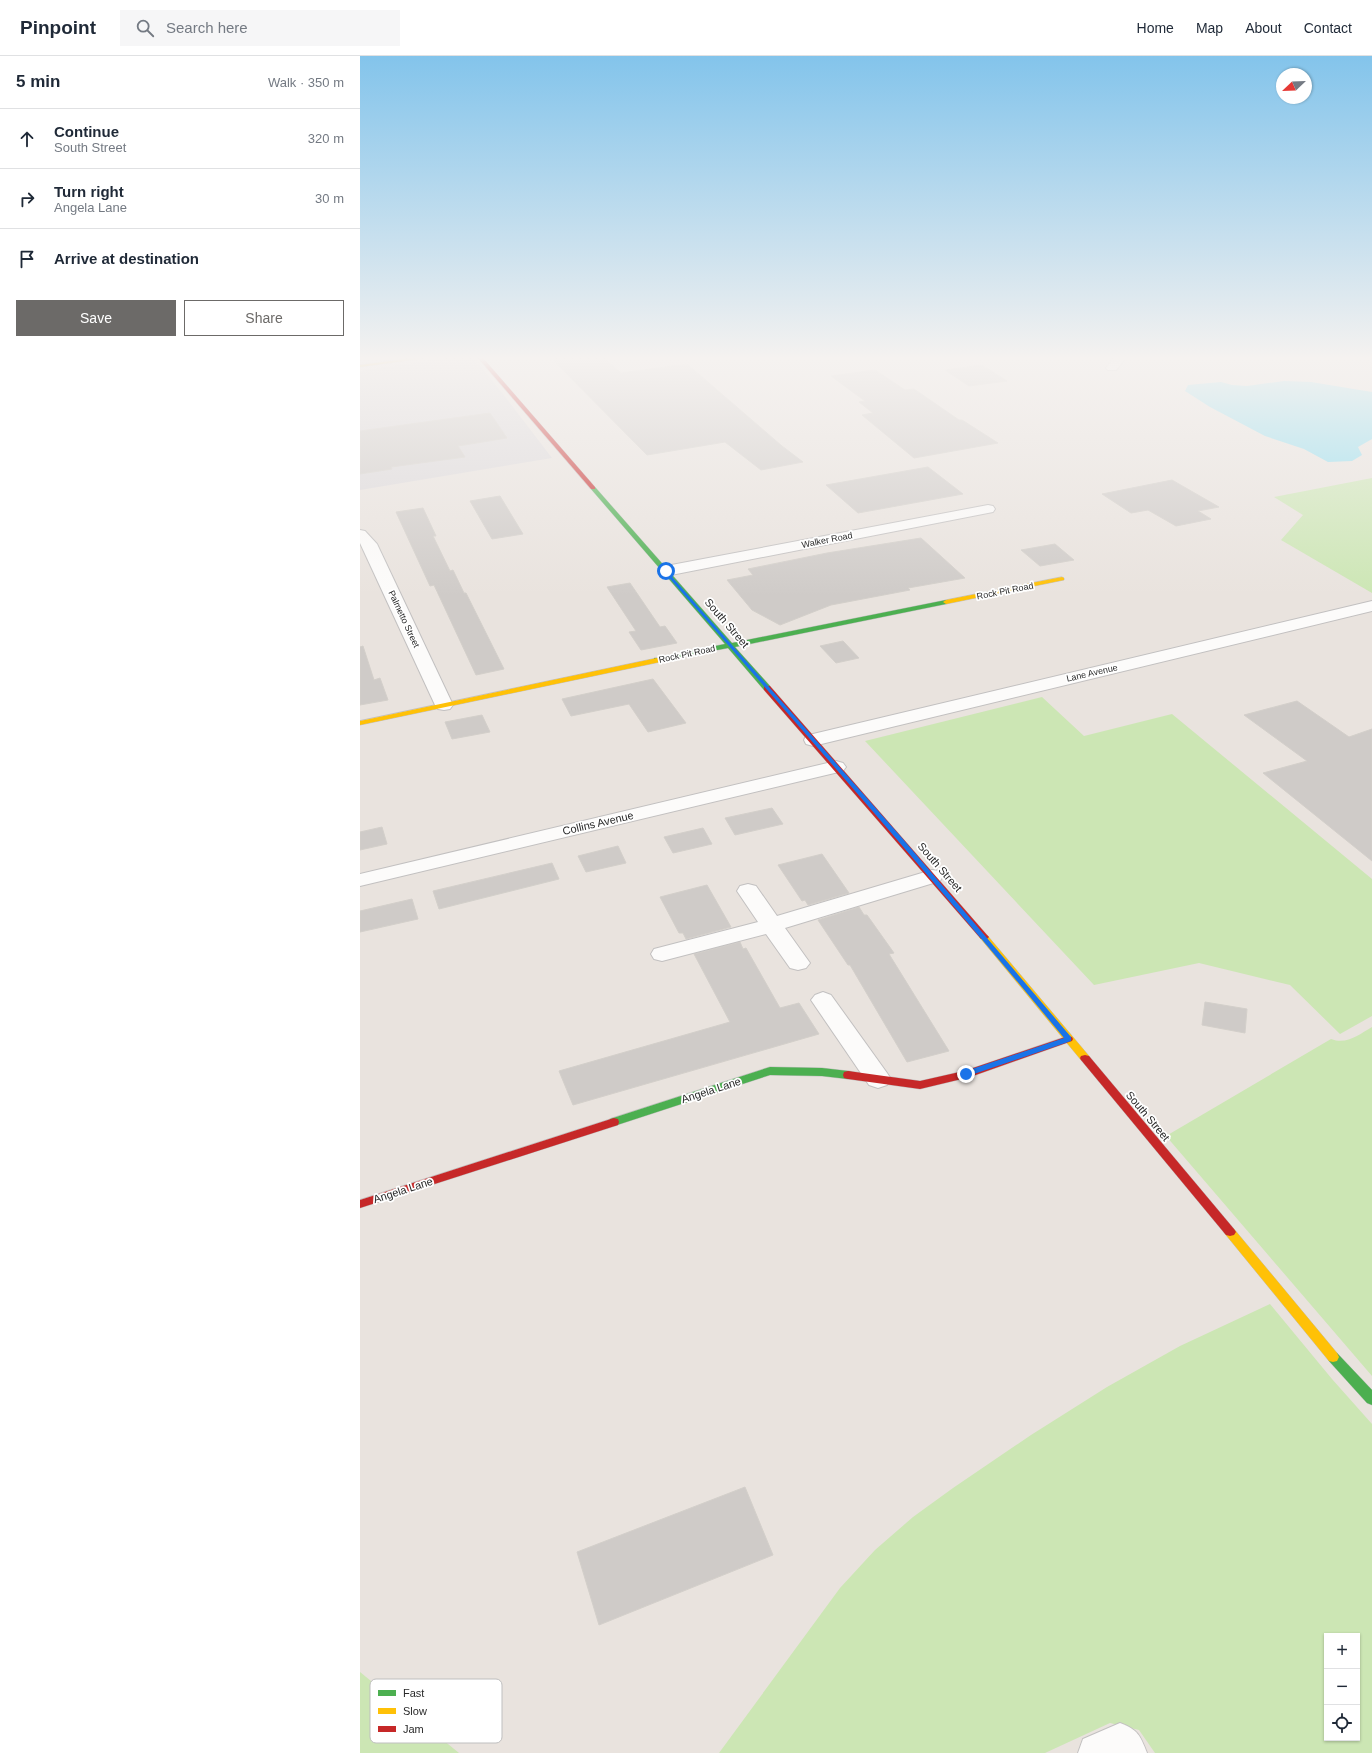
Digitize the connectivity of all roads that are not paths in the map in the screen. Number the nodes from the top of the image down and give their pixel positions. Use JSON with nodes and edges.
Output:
{"nodes":[{"id":1,"x":549,"y":437,"type":"edge"},
{"id":2,"x":988,"y":510,"type":"dead end"},
{"id":3,"x":360,"y":534,"type":"edge"},
{"id":4,"x":666,"y":571,"type":"junction"},
{"id":5,"x":1062,"y":579,"type":"dead end"},
{"id":6,"x":1372,"y":606,"type":"edge"},
{"id":7,"x":730,"y":645,"type":"junction"},
{"id":8,"x":444,"y":705,"type":"junction"},
{"id":9,"x":360,"y":723,"type":"edge"},
{"id":10,"x":813,"y":740,"type":"junction"},
{"id":11,"x":836,"y":767,"type":"junction"},
{"id":12,"x":932,"y":876,"type":"junction"},
{"id":13,"x":360,"y":880,"type":"edge"},
{"id":14,"x":748,"y":891,"type":"dead end"},
{"id":15,"x":772,"y":925,"type":"junction"},
{"id":16,"x":662,"y":954,"type":"dead end"},
{"id":17,"x":798,"y":963,"type":"dead end"},
{"id":18,"x":824,"y":1000,"type":"dead end"},
{"id":19,"x":1068,"y":1039,"type":"junction"},
{"id":20,"x":878,"y":1079,"type":"junction"},
{"id":21,"x":361,"y":1204,"type":"dead end"},
{"id":22,"x":1372,"y":1399,"type":"edge"},
{"id":23,"x":1097,"y":1753,"type":"edge"},
{"id":24,"x":1128,"y":1753,"type":"edge"}],
"edges":[{"from":1,"to":4,"type":"main road","name":"South Street"},
{"from":2,"to":4,"type":"street","name":"Walker Road"},
{"from":3,"to":8,"type":"street","name":"Palmetto Street"},
{"from":4,"to":7,"type":"main road","name":"South Street"},
{"from":5,"to":7,"type":"main road","name":"Rock Pit Road"},
{"from":6,"to":10,"type":"street","name":"Lane Avenue"},
{"from":7,"to":8,"type":"main road","name":"Rock Pit Road"},
{"from":7,"to":10,"type":"main road","name":"South Street"},
{"from":8,"to":9,"type":"main road","name":"Rock Pit Road"},
{"from":10,"to":11,"type":"main road","name":"South Street"},
{"from":11,"to":12,"type":"main road","name":"South Street"},
{"from":11,"to":13,"type":"street","name":"Collins Avenue"},
{"from":12,"to":15,"type":"street"},
{"from":12,"to":19,"type":"main road","name":"South Street"},
{"from":14,"to":15,"type":"street"},
{"from":15,"to":16,"type":"street"},
{"from":15,"to":17,"type":"street"},
{"from":18,"to":20,"type":"street"},
{"from":19,"to":20,"type":"main road","name":"Angela Lane"},
{"from":19,"to":22,"type":"main road","name":"South Street"},
{"from":20,"to":21,"type":"main road","name":"Angela Lane"},
{"from":23,"to":24,"type":"street"}]}
